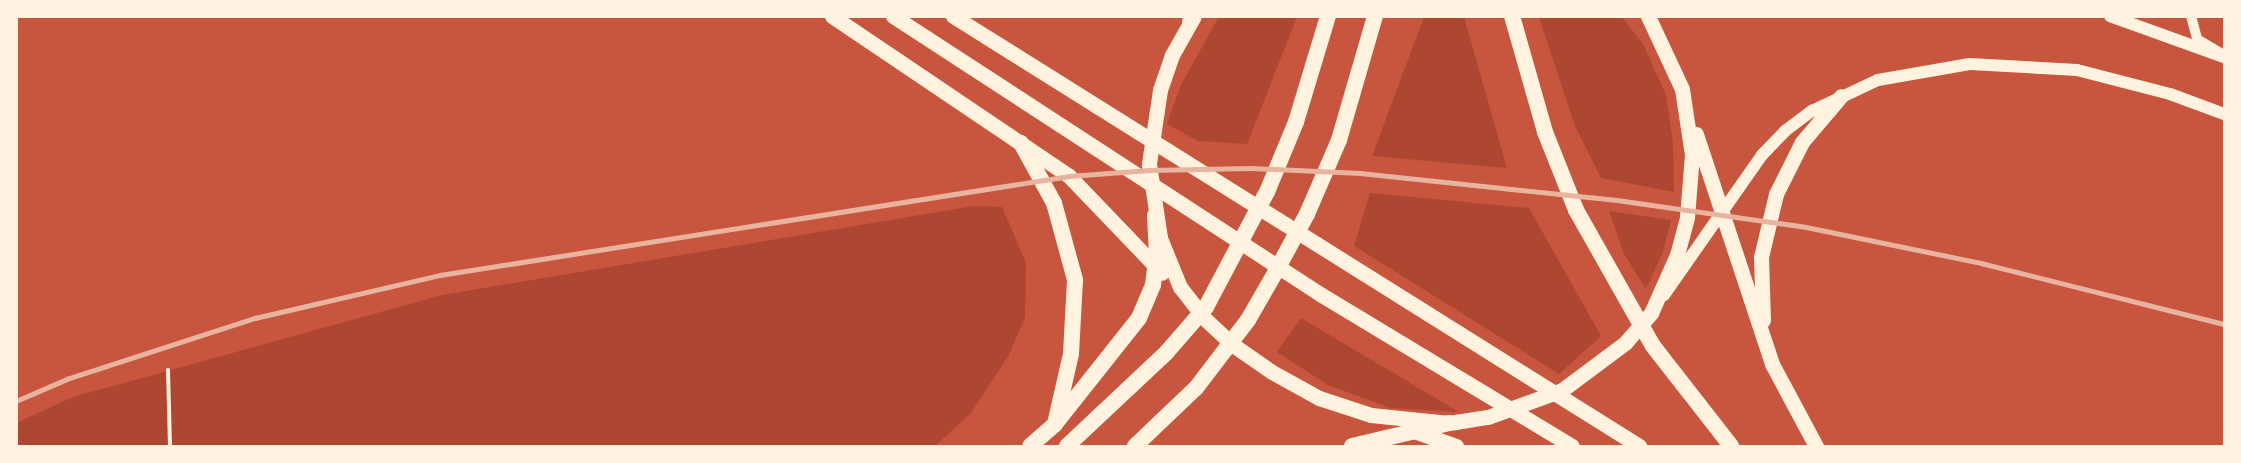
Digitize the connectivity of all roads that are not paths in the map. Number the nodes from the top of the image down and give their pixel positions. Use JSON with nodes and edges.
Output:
{"nodes":[{"id":1,"x":832,"y":16,"type":"edge"},
{"id":2,"x":893,"y":16,"type":"edge"},
{"id":3,"x":953,"y":16,"type":"edge"},
{"id":4,"x":1328,"y":16,"type":"edge"},
{"id":5,"x":1375,"y":16,"type":"edge"},
{"id":6,"x":1512,"y":16,"type":"edge"},
{"id":7,"x":1648,"y":16,"type":"edge"},
{"id":8,"x":2110,"y":16,"type":"edge"},
{"id":9,"x":2191,"y":16,"type":"edge"},
{"id":10,"x":1192,"y":18,"type":"edge"},
{"id":11,"x":2224,"y":56,"type":"edge"},
{"id":12,"x":1682,"y":89,"type":"junction"},
{"id":13,"x":1841,"y":96,"type":"junction"},
{"id":14,"x":2224,"y":114,"type":"edge"},
{"id":15,"x":1021,"y":143,"type":"junction"},
{"id":16,"x":1155,"y":215,"type":"junction"},
{"id":17,"x":1722,"y":215,"type":"junction"},
{"id":18,"x":1155,"y":266,"type":"junction"},
{"id":19,"x":1190,"y":303,"type":"junction"},
{"id":20,"x":1651,"y":313,"type":"junction"},
{"id":21,"x":1772,"y":364,"type":"junction"},
{"id":22,"x":1371,"y":415,"type":"junction"},
{"id":23,"x":1449,"y":423,"type":"junction"},
{"id":24,"x":1055,"y":424,"type":"junction"},
{"id":25,"x":1412,"y":431,"type":"junction"},
{"id":26,"x":1029,"y":447,"type":"edge"},
{"id":27,"x":1067,"y":447,"type":"edge"},
{"id":28,"x":1135,"y":447,"type":"edge"},
{"id":29,"x":1352,"y":447,"type":"edge"},
{"id":30,"x":1456,"y":447,"type":"edge"},
{"id":31,"x":1572,"y":447,"type":"edge"},
{"id":32,"x":1639,"y":447,"type":"edge"},
{"id":33,"x":1731,"y":447,"type":"edge"},
{"id":34,"x":1816,"y":447,"type":"edge"}],
"edges":[{"from":1,"to":15,"type":"main road"},
{"from":2,"to":31,"type":"main road"},
{"from":3,"to":32,"type":"main road"},
{"from":4,"to":27,"type":"highway"},
{"from":5,"to":28,"type":"highway"},
{"from":6,"to":33,"type":"highway"},
{"from":7,"to":12,"type":"main road"},
{"from":8,"to":11,"type":"main road"},
{"from":9,"to":11,"type":"street"},
{"from":10,"to":16,"type":"main road"},
{"from":12,"to":17,"type":"main road"},
{"from":12,"to":20,"type":"main road"},
{"from":13,"to":14,"type":"main road"},
{"from":13,"to":17,"type":"main road"},
{"from":13,"to":21,"type":"main road"},
{"from":15,"to":18,"type":"main road"},
{"from":15,"to":24,"type":"highway"},
{"from":16,"to":18,"type":"highway"},
{"from":16,"to":19,"type":"main road"},
{"from":17,"to":20,"type":"main road"},
{"from":17,"to":21,"type":"main road"},
{"from":18,"to":19,"type":"main road"},
{"from":18,"to":24,"type":"highway"},
{"from":19,"to":22,"type":"main road"},
{"from":20,"to":23,"type":"main road"},
{"from":21,"to":34,"type":"main road"},
{"from":22,"to":23,"type":"main road"},
{"from":22,"to":25,"type":"main road"},
{"from":23,"to":25,"type":"highway"},
{"from":24,"to":26,"type":"highway"},
{"from":25,"to":29,"type":"highway"},
{"from":25,"to":30,"type":"main road"}]}
